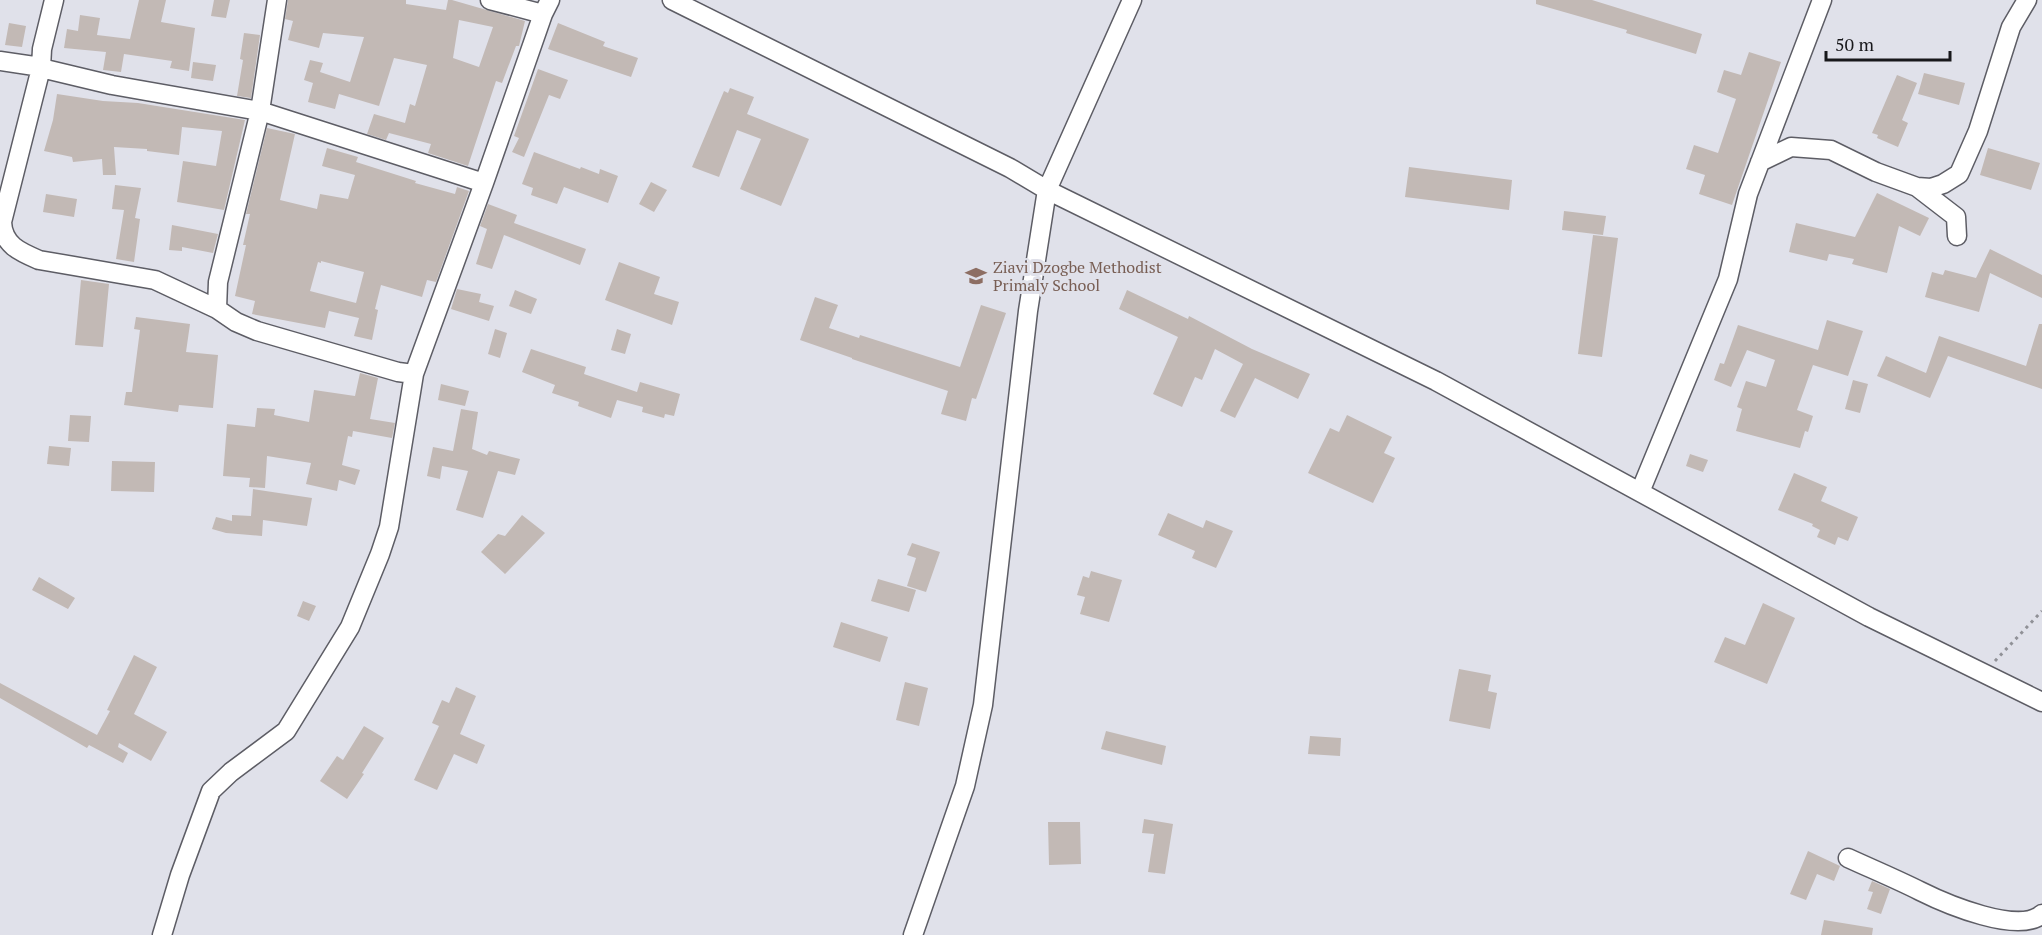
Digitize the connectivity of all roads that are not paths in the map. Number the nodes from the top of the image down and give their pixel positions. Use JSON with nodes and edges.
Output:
{"nodes":[{"id":1,"x":54,"y":0,"type":"edge"},
{"id":2,"x":277,"y":0,"type":"edge"},
{"id":3,"x":490,"y":0,"type":"edge"},
{"id":4,"x":672,"y":0,"type":"edge"},
{"id":5,"x":1132,"y":0,"type":"edge"},
{"id":6,"x":1822,"y":0,"type":"edge"},
{"id":7,"x":2027,"y":0,"type":"edge"},
{"id":8,"x":546,"y":7,"type":"edge"},
{"id":9,"x":0,"y":61,"type":"edge"},
{"id":10,"x":41,"y":68,"type":"junction"},
{"id":11,"x":260,"y":111,"type":"junction"},
{"id":12,"x":1760,"y":162,"type":"junction"},
{"id":13,"x":484,"y":183,"type":"junction"},
{"id":14,"x":1917,"y":187,"type":"junction"},
{"id":15,"x":1047,"y":190,"type":"junction"},
{"id":16,"x":1957,"y":236,"type":"dead end"},
{"id":17,"x":217,"y":309,"type":"junction"},
{"id":18,"x":414,"y":374,"type":"junction"},
{"id":19,"x":1640,"y":492,"type":"junction"},
{"id":20,"x":2042,"y":702,"type":"edge"},
{"id":21,"x":1848,"y":858,"type":"dead end"},
{"id":22,"x":2042,"y":914,"type":"edge"},
{"id":23,"x":162,"y":935,"type":"edge"},
{"id":24,"x":913,"y":935,"type":"edge"}],
"edges":[{"from":1,"to":10,"type":"street"},
{"from":2,"to":11,"type":"street"},
{"from":3,"to":8,"type":"street"},
{"from":4,"to":15,"type":"street"},
{"from":5,"to":15,"type":"street"},
{"from":6,"to":12,"type":"street"},
{"from":7,"to":14,"type":"street"},
{"from":8,"to":13,"type":"street"},
{"from":9,"to":10,"type":"street"},
{"from":10,"to":11,"type":"street"},
{"from":10,"to":17,"type":"street"},
{"from":11,"to":13,"type":"street"},
{"from":11,"to":17,"type":"street"},
{"from":12,"to":14,"type":"street"},
{"from":12,"to":19,"type":"street"},
{"from":13,"to":18,"type":"street"},
{"from":14,"to":16,"type":"street"},
{"from":15,"to":19,"type":"street"},
{"from":15,"to":24,"type":"street"},
{"from":17,"to":18,"type":"street"},
{"from":18,"to":23,"type":"street"},
{"from":19,"to":20,"type":"street"},
{"from":21,"to":22,"type":"street"}]}
